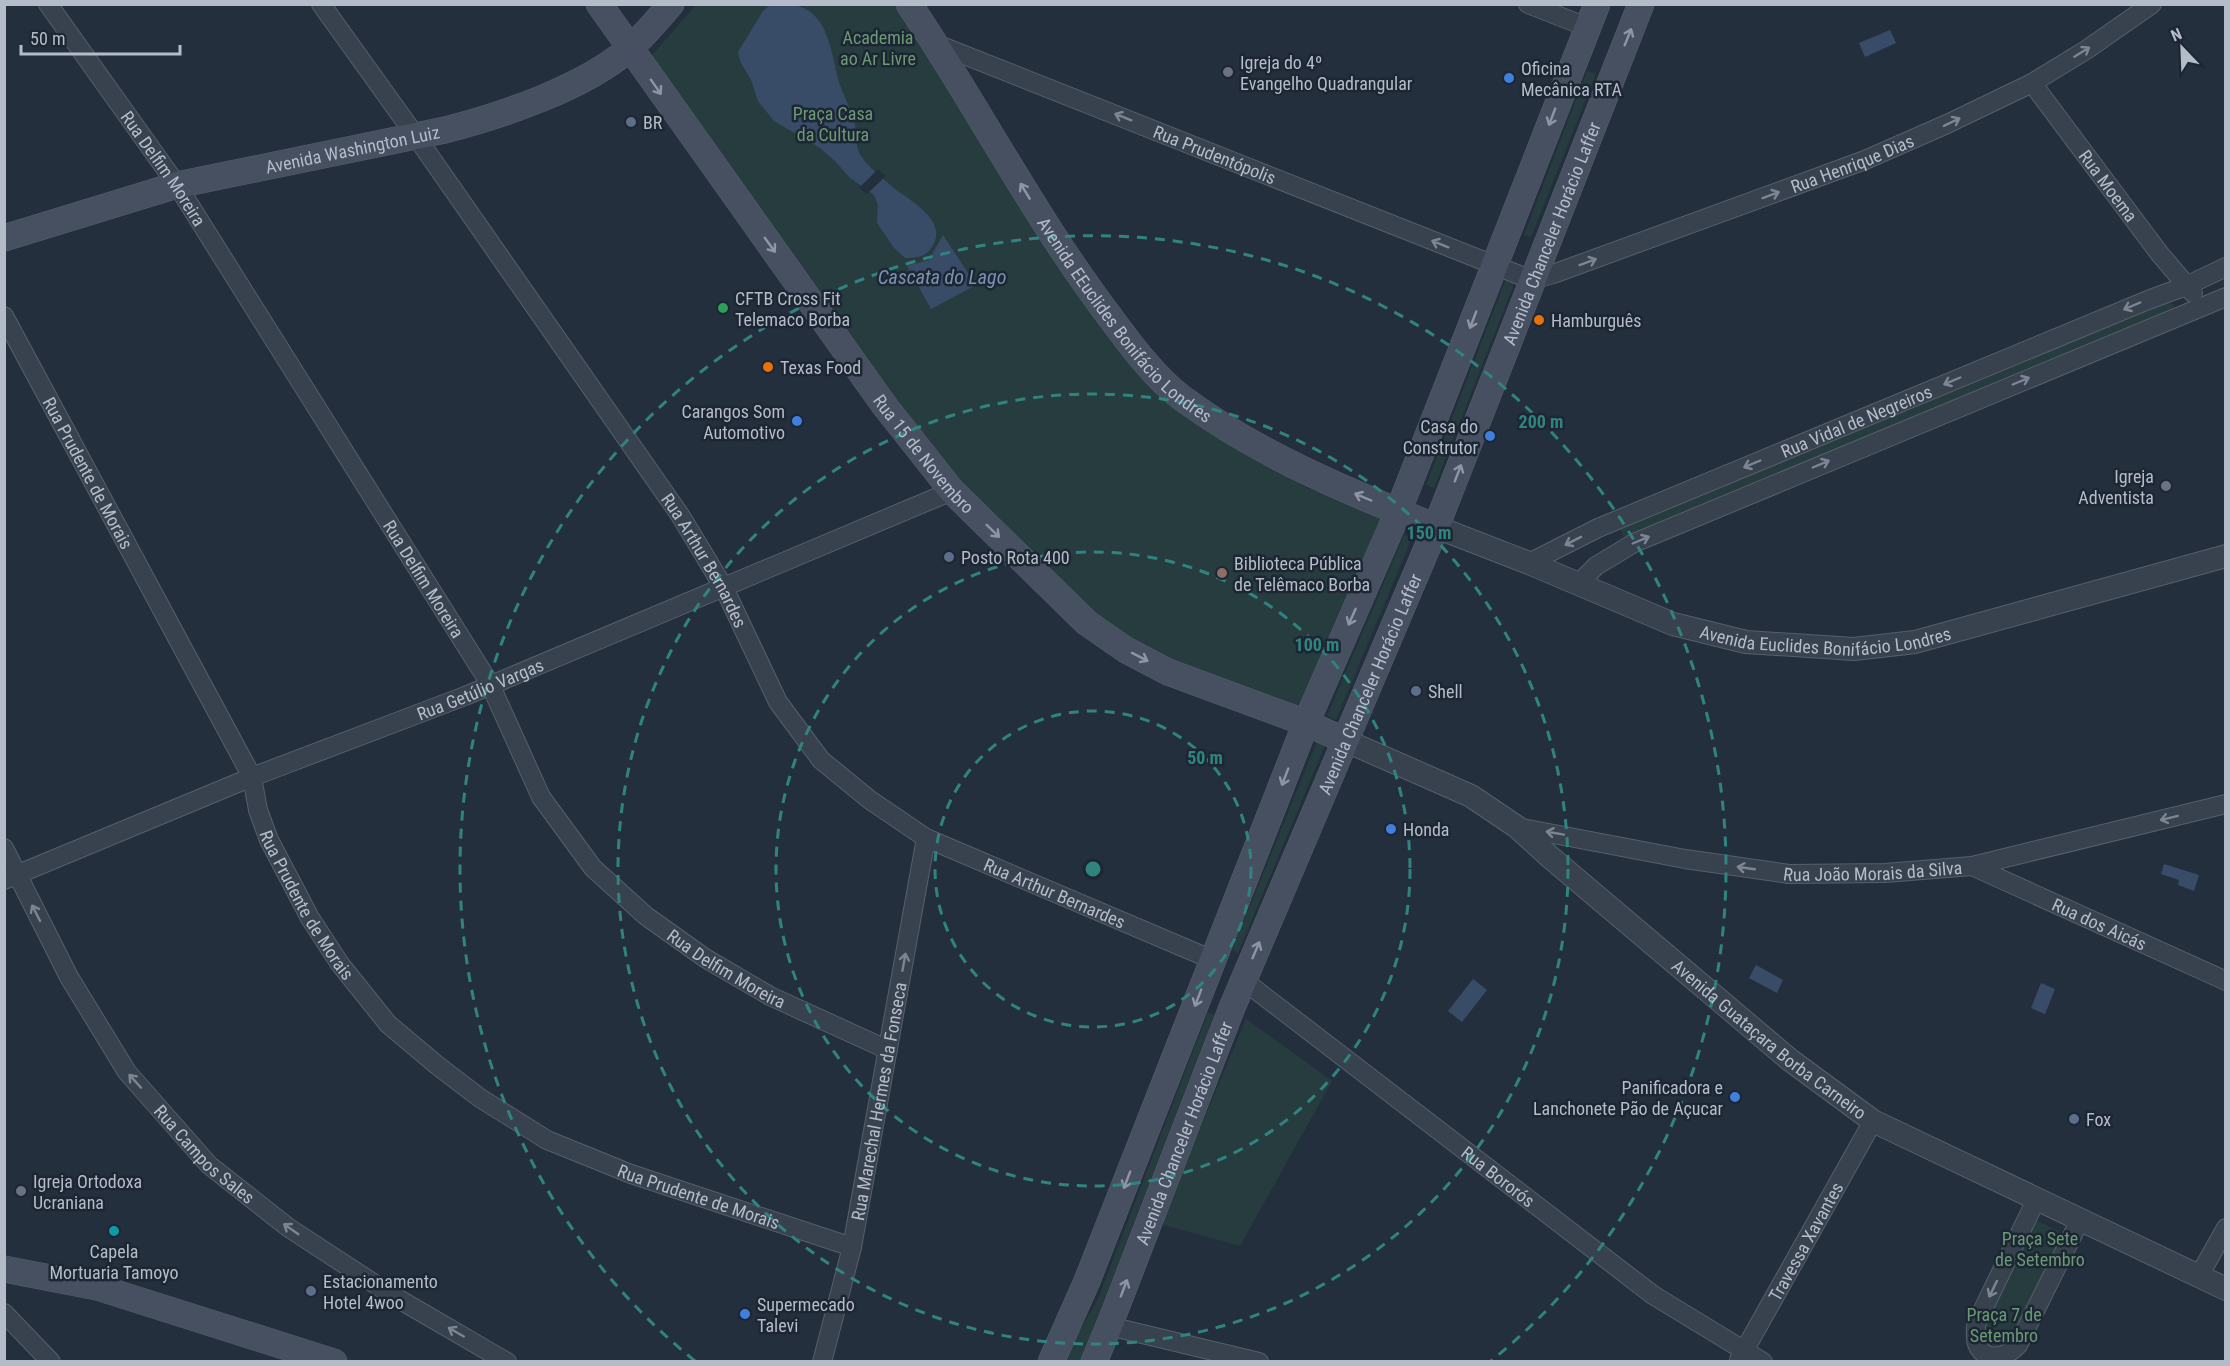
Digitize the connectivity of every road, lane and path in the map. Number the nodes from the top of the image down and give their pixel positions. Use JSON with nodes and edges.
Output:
{"nodes":[{"id":1,"x":48,"y":4,"type":"edge"},
{"id":2,"x":321,"y":4,"type":"edge"},
{"id":3,"x":598,"y":4,"type":"edge"},
{"id":4,"x":672,"y":4,"type":"edge"},
{"id":5,"x":909,"y":4,"type":"edge"},
{"id":6,"x":1528,"y":4,"type":"edge"},
{"id":7,"x":1641,"y":4,"type":"edge"},
{"id":8,"x":2151,"y":4,"type":"edge"},
{"id":9,"x":1592,"y":16,"type":"edge"},
{"id":10,"x":934,"y":43,"type":"junction"},
{"id":11,"x":630,"y":48,"type":"junction"},
{"id":12,"x":2032,"y":82,"type":"junction"},
{"id":13,"x":415,"y":135,"type":"junction"},
{"id":14,"x":177,"y":185,"type":"junction"},
{"id":15,"x":4,"y":238,"type":"edge"},
{"id":16,"x":1495,"y":266,"type":"junction"},
{"id":17,"x":2226,"y":267,"type":"edge"},
{"id":18,"x":1532,"y":280,"type":"junction"},
{"id":19,"x":2186,"y":286,"type":"junction"},
{"id":20,"x":2226,"y":297,"type":"edge"},
{"id":21,"x":2205,"y":306,"type":"junction"},
{"id":22,"x":4,"y":316,"type":"edge"},
{"id":23,"x":952,"y":491,"type":"junction"},
{"id":24,"x":1398,"y":512,"type":"junction"},
{"id":25,"x":1437,"y":527,"type":"junction"},
{"id":26,"x":2226,"y":556,"type":"edge"},
{"id":27,"x":1529,"y":563,"type":"junction"},
{"id":28,"x":1577,"y":585,"type":"junction"},
{"id":29,"x":724,"y":588,"type":"junction"},
{"id":30,"x":490,"y":684,"type":"junction"},
{"id":31,"x":1306,"y":723,"type":"junction"},
{"id":32,"x":1344,"y":740,"type":"junction"},
{"id":33,"x":252,"y":777,"type":"junction"},
{"id":34,"x":2226,"y":804,"type":"edge"},
{"id":35,"x":1517,"y":827,"type":"junction"},
{"id":36,"x":926,"y":838,"type":"junction"},
{"id":37,"x":4,"y":848,"type":"edge"},
{"id":38,"x":1972,"y":866,"type":"junction"},
{"id":39,"x":11,"y":877,"type":"edge"},
{"id":40,"x":1213,"y":960,"type":"junction"},
{"id":41,"x":1243,"y":980,"type":"junction"},
{"id":42,"x":2226,"y":981,"type":"edge"},
{"id":43,"x":888,"y":1050,"type":"junction"},
{"id":44,"x":1873,"y":1121,"type":"junction"},
{"id":45,"x":2037,"y":1198,"type":"junction"},
{"id":46,"x":2080,"y":1220,"type":"junction"},
{"id":47,"x":2226,"y":1228,"type":"edge"},
{"id":48,"x":852,"y":1247,"type":"junction"},
{"id":49,"x":4,"y":1269,"type":"edge"},
{"id":50,"x":2199,"y":1276,"type":"junction"},
{"id":51,"x":2226,"y":1289,"type":"edge"},
{"id":52,"x":4,"y":1313,"type":"edge"},
{"id":53,"x":1109,"y":1326,"type":"junction"},
{"id":54,"x":1741,"y":1356,"type":"edge"},
{"id":55,"x":51,"y":1362,"type":"edge"},
{"id":56,"x":334,"y":1362,"type":"edge"},
{"id":57,"x":507,"y":1362,"type":"edge"},
{"id":58,"x":822,"y":1362,"type":"edge"},
{"id":59,"x":1052,"y":1362,"type":"edge"},
{"id":60,"x":1094,"y":1362,"type":"edge"},
{"id":61,"x":1259,"y":1362,"type":"edge"},
{"id":62,"x":1764,"y":1362,"type":"edge"}],
"edges":[{"from":1,"to":14,"type":"street","name":"Rua Delfim Moreira"},
{"from":2,"to":13,"type":"street","name":"Rua Arthur Bernardes"},
{"from":3,"to":11,"type":"main road","name":"Rua 15 de Novembro"},
{"from":4,"to":11,"type":"main road","name":"Avenida Washington Luiz"},
{"from":5,"to":10,"type":"main road","name":"Avenida EEuclides Bonifácio Londres"},
{"from":6,"to":9,"type":"street"},
{"from":18,"to":7,"type":"main road","name":"Avenida Chanceler Horácio Laffer","one_way":true},
{"from":12,"to":8,"type":"street","name":"Rua Henrique Dias","one_way":true},
{"from":9,"to":16,"type":"main road","name":"Avenida Chanceler Horácio Laffer","one_way":true},
{"from":16,"to":10,"type":"street","name":"Rua Prudentópolis","one_way":true},
{"from":24,"to":10,"type":"main road","name":"Avenida EEuclides Bonifácio Londres","one_way":true},
{"from":11,"to":13,"type":"main road","name":"Avenida Washington Luiz"},
{"from":11,"to":23,"type":"main road","name":"Rua 15 de Novembro","one_way":true},
{"from":18,"to":12,"type":"street","name":"Rua Henrique Dias","one_way":true},
{"from":12,"to":19,"type":"street","name":"Rua Moema"},
{"from":13,"to":14,"type":"main road","name":"Avenida Washington Luiz"},
{"from":13,"to":29,"type":"street","name":"Rua Arthur Bernardes"},
{"from":14,"to":15,"type":"main road","name":"Avenida Washington Luiz"},
{"from":14,"to":30,"type":"street","name":"Rua Delfim Moreira"},
{"from":16,"to":18,"type":"street","name":"Rua Prudentópolis"},
{"from":16,"to":24,"type":"main road","name":"Avenida Chanceler Horácio Laffer","one_way":true},
{"from":17,"to":19,"type":"street","name":"Rua Vidal de Negreiros"},
{"from":25,"to":18,"type":"main road","name":"Avenida Chanceler Horácio Laffer","one_way":true},
{"from":19,"to":21,"type":"street","name":"Rua Moema"},
{"from":19,"to":27,"type":"street","name":"Rua Vidal de Negreiros","one_way":true},
{"from":20,"to":21,"type":"street","name":"Rua Vidal de Negreiros"},
{"from":28,"to":21,"type":"street","name":"Rua Vidal de Negreiros","one_way":true},
{"from":22,"to":33,"type":"street","name":"Rua Prudente de Morais"},
{"from":23,"to":29,"type":"street","name":"Rua Getúlio Vargas"},
{"from":23,"to":31,"type":"main road","name":"Rua 15 de Novembro","one_way":true},
{"from":24,"to":25,"type":"main road","name":"Avenida EEuclides Bonifácio Londres"},
{"from":24,"to":31,"type":"main road","name":"Avenida Chanceler Horácio Laffer","one_way":true},
{"from":25,"to":27,"type":"street","name":"Avenida Euclides Bonifácio Londres"},
{"from":25,"to":32,"type":"main road","name":"Avenida Chanceler Horácio Laffer"},
{"from":26,"to":28,"type":"street","name":"Avenida Euclides Bonifácio Londres"},
{"from":27,"to":28,"type":"street","name":"Avenida Euclides Bonifácio Londres"},
{"from":29,"to":30,"type":"street","name":"Rua Getúlio Vargas"},
{"from":29,"to":36,"type":"street","name":"Rua Arthur Bernardes"},
{"from":30,"to":33,"type":"street","name":"Rua Getúlio Vargas"},
{"from":30,"to":43,"type":"street","name":"Rua Delfim Moreira"},
{"from":31,"to":32,"type":"main road","name":"Rua 15 de Novembro"},
{"from":31,"to":40,"type":"main road","name":"Avenida Chanceler Horácio Laffer","one_way":true},
{"from":32,"to":35,"type":"street","name":"Avenida Guataçara Borba Carneiro"},
{"from":41,"to":32,"type":"main road","name":"Avenida Chanceler Horácio Laffer","one_way":true},
{"from":33,"to":39,"type":"street","name":"Rua Getúlio Vargas"},
{"from":33,"to":48,"type":"street","name":"Rua Prudente de Morais"},
{"from":34,"to":38,"type":"street","name":"Rua João Morais da Silva","one_way":true},
{"from":38,"to":35,"type":"street","name":"Rua João Morais da Silva","one_way":true},
{"from":35,"to":44,"type":"street","name":"Avenida Guataçara Borba Carneiro"},
{"from":36,"to":40,"type":"street","name":"Rua Arthur Bernardes"},
{"from":43,"to":36,"type":"street","name":"Rua Marechal Hermes da Fonseca","one_way":true},
{"from":37,"to":39,"type":"street","name":"Rua Campos Sales"},
{"from":38,"to":42,"type":"street","name":"Rua dos Aicás"},
{"from":57,"to":39,"type":"street","name":"Rua Campos Sales","one_way":true},
{"from":40,"to":59,"type":"main road","name":"Avenida Chanceler Horácio Laffer","one_way":true},
{"from":53,"to":41,"type":"main road","name":"Avenida Chanceler Horácio Laffer","one_way":true},
{"from":41,"to":54,"type":"street","name":"Rua Bororós"},
{"from":43,"to":48,"type":"street","name":"Rua Marechal Hermes da Fonseca"},
{"from":44,"to":45,"type":"street","name":"Avenida Guataçara Borba Carneiro"},
{"from":44,"to":54,"type":"street","name":"Travessa Xavantes"},
{"from":45,"to":46,"type":"street","name":"Avenida Guataçara Borba Carneiro"},
{"from":45,"to":46,"type":"street","one_way":true},
{"from":46,"to":50,"type":"street","name":"Avenida Guataçara Borba Carneiro"},
{"from":47,"to":50,"type":"street"},
{"from":48,"to":58,"type":"street","name":"Rua Marechal Hermes da Fonseca"},
{"from":49,"to":56,"type":"main road"},
{"from":50,"to":51,"type":"street","name":"Avenida Guataçara Borba Carneiro"},
{"from":52,"to":55,"type":"street"},
{"from":53,"to":60,"type":"main road","name":"Avenida Chanceler Horácio Laffer"},
{"from":53,"to":61,"type":"street"},
{"from":54,"to":62,"type":"street","name":"Rua Bororós"}]}
